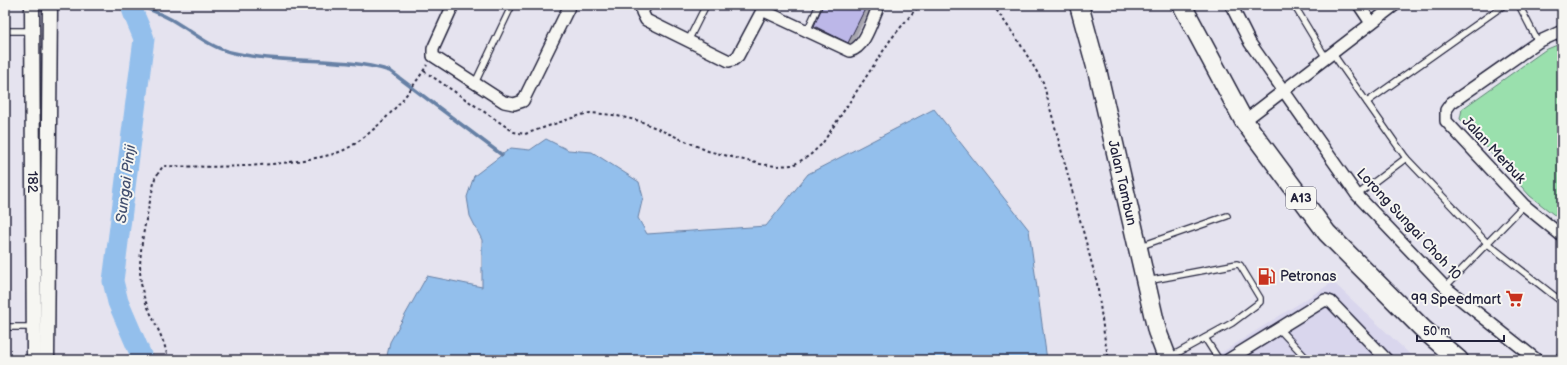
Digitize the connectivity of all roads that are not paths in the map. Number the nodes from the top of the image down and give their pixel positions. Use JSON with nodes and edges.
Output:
{"nodes":[{"id":1,"x":32,"y":5,"type":"edge"},
{"id":2,"x":50,"y":5,"type":"edge"},
{"id":3,"x":453,"y":5,"type":"edge"},
{"id":4,"x":512,"y":5,"type":"edge"},
{"id":5,"x":570,"y":5,"type":"edge"},
{"id":6,"x":706,"y":5,"type":"edge"},
{"id":7,"x":819,"y":5,"type":"edge"},
{"id":8,"x":879,"y":5,"type":"edge"},
{"id":9,"x":1079,"y":5,"type":"edge"},
{"id":10,"x":1182,"y":5,"type":"edge"},
{"id":11,"x":1231,"y":5,"type":"edge"},
{"id":12,"x":1294,"y":5,"type":"edge"},
{"id":13,"x":1359,"y":5,"type":"edge"},
{"id":14,"x":1395,"y":5,"type":"edge"},
{"id":15,"x":1504,"y":5,"type":"edge"},
{"id":16,"x":1519,"y":5,"type":"edge"},
{"id":17,"x":763,"y":8,"type":"edge"},
{"id":18,"x":644,"y":9,"type":"edge"},
{"id":19,"x":1371,"y":23,"type":"junction"},
{"id":20,"x":5,"y":31,"type":"edge"},
{"id":21,"x":31,"y":31,"type":"junction"},
{"id":22,"x":807,"y":31,"type":"junction"},
{"id":23,"x":1562,"y":32,"type":"edge"},
{"id":24,"x":688,"y":42,"type":"junction"},
{"id":25,"x":1538,"y":42,"type":"junction"},
{"id":26,"x":1330,"y":56,"type":"junction"},
{"id":27,"x":475,"y":83,"type":"junction"},
{"id":28,"x":1282,"y":91,"type":"junction"},
{"id":29,"x":1366,"y":102,"type":"junction"},
{"id":30,"x":1244,"y":120,"type":"junction"},
{"id":31,"x":1406,"y":158,"type":"junction"},
{"id":32,"x":1357,"y":195,"type":"junction"},
{"id":33,"x":1524,"y":205,"type":"junction"},
{"id":34,"x":1227,"y":216,"type":"dead end"},
{"id":35,"x":1562,"y":236,"type":"edge"},
{"id":36,"x":1488,"y":244,"type":"junction"},
{"id":37,"x":1138,"y":247,"type":"junction"},
{"id":38,"x":1145,"y":281,"type":"junction"},
{"id":39,"x":1445,"y":287,"type":"junction"},
{"id":40,"x":1562,"y":302,"type":"edge"},
{"id":41,"x":5,"y":327,"type":"edge"},
{"id":42,"x":40,"y":327,"type":"junction"},
{"id":43,"x":1280,"y":330,"type":"junction"},
{"id":44,"x":1205,"y":338,"type":"junction"},
{"id":45,"x":1168,"y":359,"type":"edge"},
{"id":46,"x":1231,"y":359,"type":"edge"},
{"id":47,"x":34,"y":360,"type":"edge"},
{"id":48,"x":47,"y":360,"type":"edge"},
{"id":49,"x":1219,"y":360,"type":"edge"},
{"id":50,"x":1308,"y":360,"type":"edge"},
{"id":51,"x":1387,"y":360,"type":"edge"},
{"id":52,"x":1459,"y":360,"type":"edge"},
{"id":53,"x":1538,"y":360,"type":"edge"}],
"edges":[{"from":1,"to":21,"type":"street","name":"182"},
{"from":2,"to":42,"type":"street","name":"182"},
{"from":3,"to":27,"type":"street"},
{"from":4,"to":27,"type":"lane"},
{"from":5,"to":27,"type":"street"},
{"from":6,"to":24,"type":"lane"},
{"from":7,"to":22,"type":"lane"},
{"from":8,"to":22,"type":"street"},
{"from":9,"to":37,"type":"main road","name":"Jalan Tambun"},
{"from":10,"to":30,"type":"main road","number":"A13"},
{"from":11,"to":28,"type":"street","name":"Lorong Sungai Choh 10"},
{"from":12,"to":26,"type":"lane"},
{"from":13,"to":19,"type":"street"},
{"from":14,"to":19,"type":"street"},
{"from":15,"to":29,"type":"lane"},
{"from":16,"to":25,"type":"lane"},
{"from":17,"to":22,"type":"street"},
{"from":17,"to":24,"type":"street"},
{"from":18,"to":24,"type":"street"},
{"from":19,"to":26,"type":"street"},
{"from":20,"to":21,"type":"lane"},
{"from":21,"to":42,"type":"street","name":"182"},
{"from":23,"to":25,"type":"street","name":"Jalan Merbuk"},
{"from":25,"to":33,"type":"street","name":"Jalan Merbuk"},
{"from":26,"to":28,"type":"street"},
{"from":26,"to":29,"type":"lane"},
{"from":28,"to":30,"type":"street"},
{"from":28,"to":32,"type":"street","name":"Lorong Sungai Choh 10"},
{"from":29,"to":31,"type":"lane"},
{"from":30,"to":52,"type":"main road","number":"A13"},
{"from":31,"to":32,"type":"lane"},
{"from":31,"to":36,"type":"lane"},
{"from":32,"to":39,"type":"street","name":"Lorong Sungai Choh 10"},
{"from":33,"to":35,"type":"street","name":"Jalan Merbuk"},
{"from":33,"to":36,"type":"lane"},
{"from":34,"to":37,"type":"lane"},
{"from":36,"to":39,"type":"lane"},
{"from":36,"to":40,"type":"lane"},
{"from":37,"to":38,"type":"main road","name":"Jalan Tambun"},
{"from":38,"to":44,"type":"lane"},
{"from":38,"to":45,"type":"main road","name":"Jalan Tambun"},
{"from":39,"to":53,"type":"street","name":"Lorong Sungai Choh 10"},
{"from":41,"to":42,"type":"lane"},
{"from":42,"to":47,"type":"street","name":"182"},
{"from":42,"to":48,"type":"street","name":"182"},
{"from":43,"to":46,"type":"street"},
{"from":43,"to":50,"type":"lane"},
{"from":43,"to":51,"type":"street"},
{"from":44,"to":45,"type":"lane"},
{"from":44,"to":49,"type":"lane"}]}
